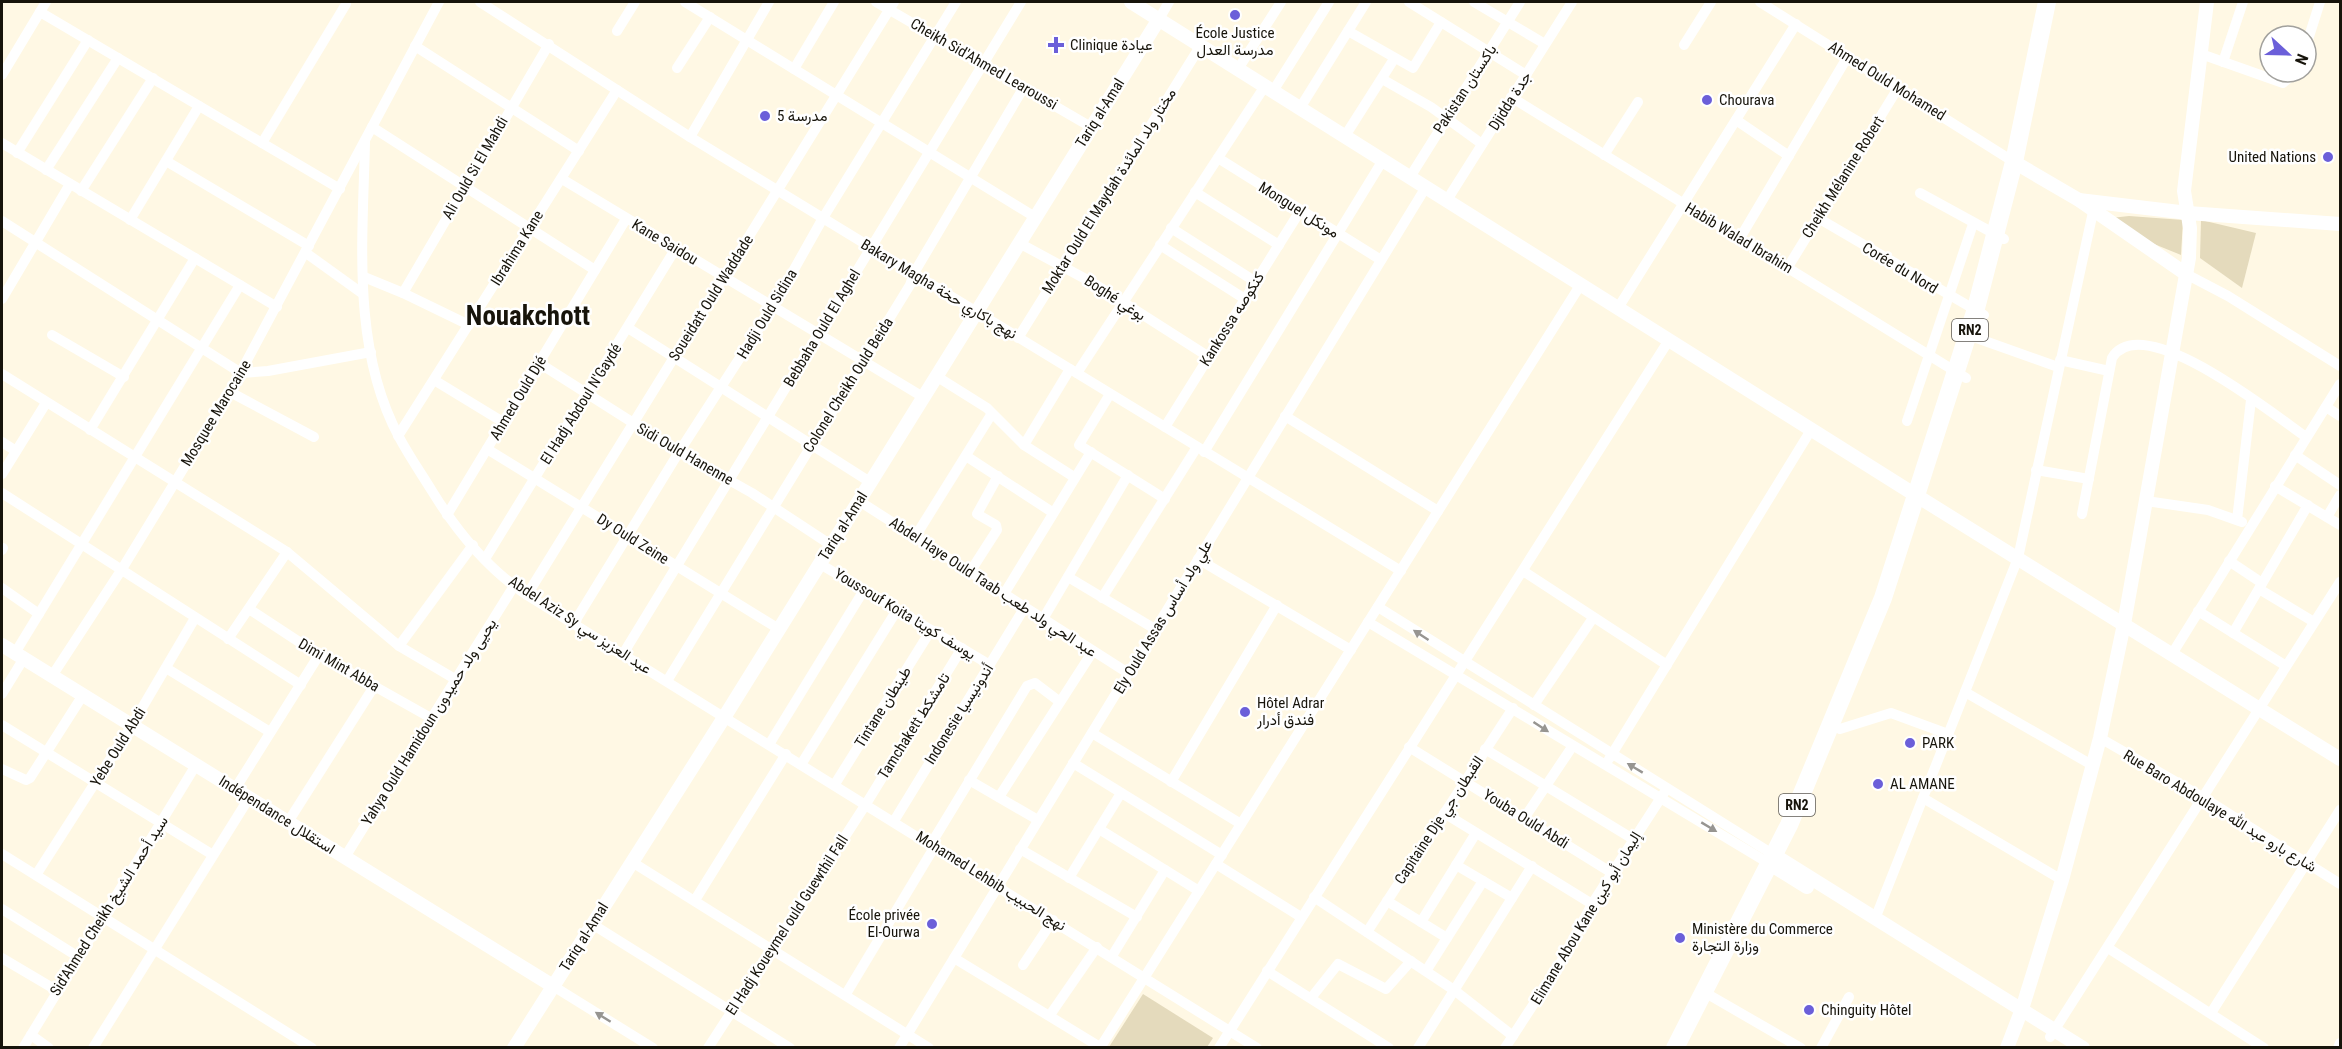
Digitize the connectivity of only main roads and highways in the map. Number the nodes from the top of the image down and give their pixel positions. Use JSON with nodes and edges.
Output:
{"nodes":[{"id":1,"x":2047,"y":2,"type":"edge"},
{"id":2,"x":2056,"y":2,"type":"edge"},
{"id":3,"x":2018,"y":164,"type":"junction"},
{"id":4,"x":1921,"y":499,"type":"junction"},
{"id":5,"x":1776,"y":862,"type":"junction"},
{"id":6,"x":1708,"y":993,"type":"junction"},
{"id":7,"x":1675,"y":1047,"type":"edge"},
{"id":8,"x":1686,"y":1047,"type":"edge"}],
"edges":[{"from":1,"to":3,"type":"highway","number":"RN2"},
{"from":2,"to":3,"type":"highway","number":"RN2"},
{"from":3,"to":4,"type":"highway","number":"RN2"},
{"from":4,"to":5,"type":"highway","number":"RN2"},
{"from":4,"to":5,"type":"highway","number":"RN2"},
{"from":5,"to":6,"type":"highway","number":"RN2"},
{"from":6,"to":7,"type":"highway","number":"RN2"},
{"from":6,"to":8,"type":"highway","number":"RN2"}]}
